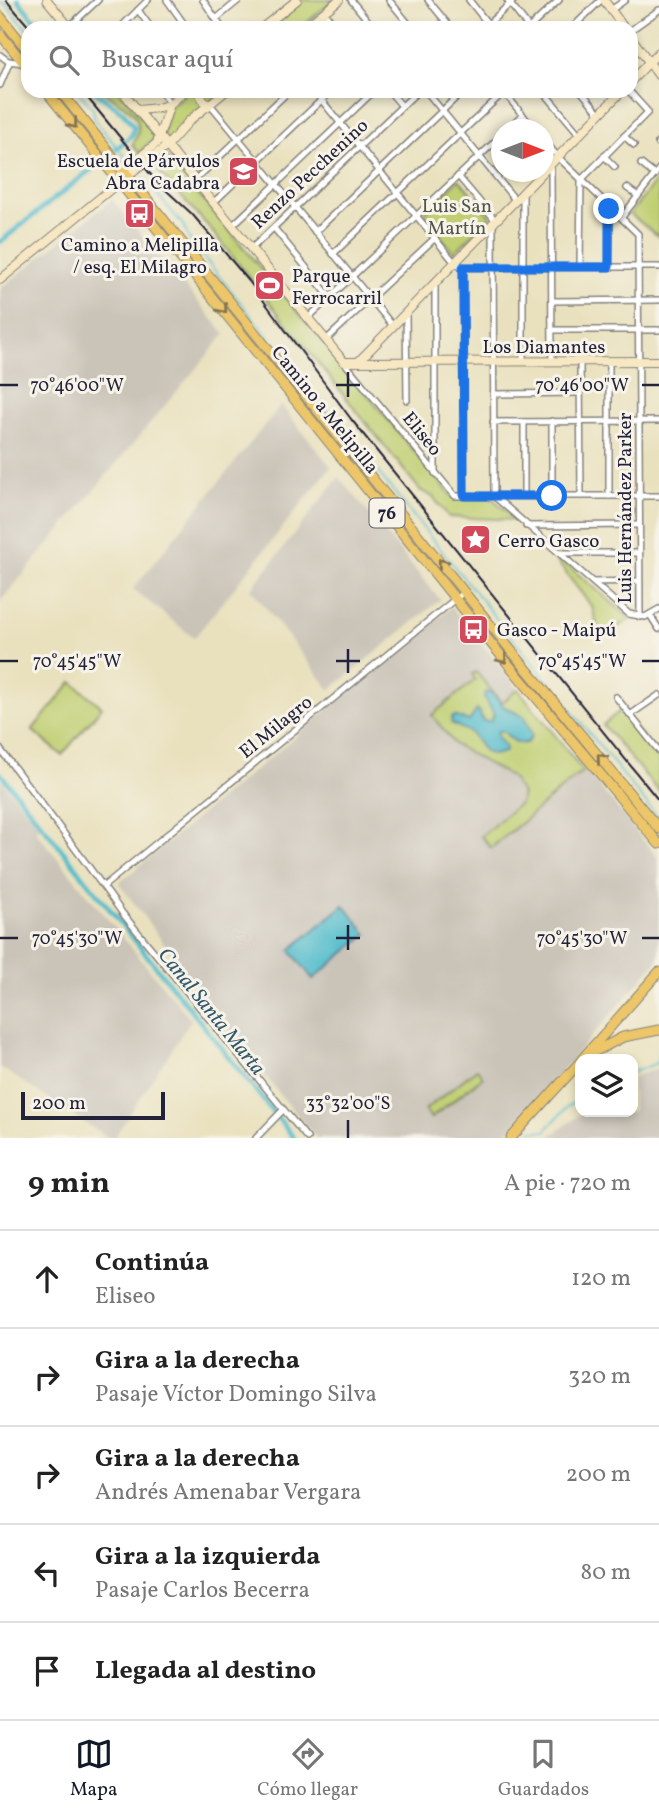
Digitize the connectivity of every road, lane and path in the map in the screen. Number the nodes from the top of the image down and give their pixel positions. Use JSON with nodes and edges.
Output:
{"nodes":[{"id":1,"x":47,"y":0,"type":"edge"},
{"id":2,"x":98,"y":0,"type":"edge"},
{"id":3,"x":148,"y":0,"type":"edge"},
{"id":4,"x":167,"y":0,"type":"edge"},
{"id":5,"x":203,"y":0,"type":"edge"},
{"id":6,"x":239,"y":0,"type":"edge"},
{"id":7,"x":297,"y":0,"type":"edge"},
{"id":8,"x":339,"y":0,"type":"edge"},
{"id":9,"x":351,"y":0,"type":"edge"},
{"id":10,"x":389,"y":0,"type":"edge"},
{"id":11,"x":428,"y":0,"type":"edge"},
{"id":12,"x":469,"y":0,"type":"edge"},
{"id":13,"x":559,"y":0,"type":"edge"},
{"id":14,"x":603,"y":0,"type":"edge"},
{"id":15,"x":625,"y":0,"type":"edge"},
{"id":16,"x":510,"y":1,"type":"edge"},
{"id":17,"x":327,"y":6,"type":"edge"},
{"id":18,"x":138,"y":9,"type":"junction"},
{"id":19,"x":611,"y":10,"type":"junction"},
{"id":20,"x":659,"y":10,"type":"edge"},
{"id":21,"x":0,"y":16,"type":"edge"},
{"id":22,"x":216,"y":19,"type":"joint"},
{"id":23,"x":64,"y":21,"type":"edge"},
{"id":24,"x":77,"y":21,"type":"edge"},
{"id":25,"x":127,"y":21,"type":"edge"},
{"id":26,"x":146,"y":21,"type":"edge"},
{"id":27,"x":182,"y":21,"type":"edge"},
{"id":28,"x":271,"y":21,"type":"edge"},
{"id":29,"x":311,"y":21,"type":"edge"},
{"id":30,"x":368,"y":21,"type":"edge"},
{"id":31,"x":406,"y":21,"type":"edge"},
{"id":32,"x":445,"y":21,"type":"edge"},
{"id":33,"x":483,"y":21,"type":"edge"},
{"id":34,"x":491,"y":21,"type":"edge"},
{"id":35,"x":524,"y":21,"type":"edge"},
{"id":36,"x":536,"y":21,"type":"edge"},
{"id":37,"x":580,"y":21,"type":"edge"},
{"id":38,"x":619,"y":21,"type":"edge"},
{"id":39,"x":638,"y":25,"type":"edge"},
{"id":40,"x":0,"y":34,"type":"edge"},
{"id":41,"x":21,"y":42,"type":"edge"},
{"id":42,"x":638,"y":47,"type":"edge"},
{"id":43,"x":659,"y":52,"type":"edge"},
{"id":44,"x":0,"y":55,"type":"edge"},
{"id":45,"x":21,"y":60,"type":"edge"},
{"id":46,"x":10,"y":61,"type":"junction"},
{"id":47,"x":649,"y":62,"type":"junction"},
{"id":48,"x":21,"y":64,"type":"edge"},
{"id":49,"x":638,"y":74,"type":"edge"},
{"id":50,"x":659,"y":76,"type":"edge"},
{"id":51,"x":0,"y":85,"type":"edge"},
{"id":52,"x":52,"y":98,"type":"edge"},
{"id":53,"x":65,"y":98,"type":"edge"},
{"id":54,"x":128,"y":98,"type":"edge"},
{"id":55,"x":166,"y":98,"type":"edge"},
{"id":56,"x":177,"y":98,"type":"edge"},
{"id":57,"x":203,"y":98,"type":"edge"},
{"id":58,"x":218,"y":98,"type":"edge"},
{"id":59,"x":282,"y":98,"type":"edge"},
{"id":60,"x":367,"y":98,"type":"edge"},
{"id":61,"x":395,"y":98,"type":"edge"},
{"id":62,"x":411,"y":98,"type":"edge"},
{"id":63,"x":432,"y":98,"type":"edge"},
{"id":64,"x":456,"y":98,"type":"edge"},
{"id":65,"x":497,"y":98,"type":"edge"},
{"id":66,"x":510,"y":98,"type":"edge"},
{"id":67,"x":549,"y":98,"type":"edge"},
{"id":68,"x":587,"y":98,"type":"edge"},
{"id":69,"x":615,"y":98,"type":"edge"},
{"id":70,"x":636,"y":98,"type":"edge"},
{"id":71,"x":322,"y":100,"type":"joint"},
{"id":72,"x":170,"y":104,"type":"junction"},
{"id":73,"x":209,"y":106,"type":"junction"},
{"id":74,"x":402,"y":106,"type":"junction"},
{"id":75,"x":138,"y":110,"type":"junction"},
{"id":76,"x":442,"y":111,"type":"junction"},
{"id":77,"x":600,"y":114,"type":"junction"},
{"id":78,"x":523,"y":115,"type":"junction"},
{"id":79,"x":519,"y":119,"type":"edge"},
{"id":80,"x":526,"y":119,"type":"edge"},
{"id":81,"x":340,"y":123,"type":"junction"},
{"id":82,"x":460,"y":133,"type":"junction"},
{"id":83,"x":580,"y":135,"type":"junction"},
{"id":84,"x":624,"y":136,"type":"junction"},
{"id":85,"x":160,"y":138,"type":"junction"},
{"id":86,"x":238,"y":139,"type":"junction"},
{"id":87,"x":634,"y":145,"type":"dead end"},
{"id":88,"x":166,"y":146,"type":"junction"},
{"id":89,"x":360,"y":146,"type":"junction"},
{"id":90,"x":491,"y":146,"type":"edge"},
{"id":91,"x":479,"y":156,"type":"junction"},
{"id":92,"x":604,"y":156,"type":"junction"},
{"id":93,"x":106,"y":157,"type":"junction"},
{"id":94,"x":257,"y":161,"type":"junction"},
{"id":95,"x":555,"y":161,"type":"junction"},
{"id":96,"x":641,"y":164,"type":"dead end"},
{"id":97,"x":615,"y":167,"type":"dead end"},
{"id":98,"x":379,"y":170,"type":"junction"},
{"id":99,"x":657,"y":172,"type":"edge"},
{"id":100,"x":126,"y":173,"type":"junction"},
{"id":101,"x":458,"y":176,"type":"junction"},
{"id":102,"x":119,"y":180,"type":"junction"},
{"id":103,"x":581,"y":180,"type":"junction"},
{"id":104,"x":194,"y":181,"type":"junction"},
{"id":105,"x":534,"y":182,"type":"edge"},
{"id":106,"x":276,"y":184,"type":"junction"},
{"id":107,"x":627,"y":188,"type":"dead end"},
{"id":108,"x":398,"y":192,"type":"junction"},
{"id":109,"x":523,"y":193,"type":"junction"},
{"id":110,"x":638,"y":196,"type":"junction"},
{"id":111,"x":516,"y":201,"type":"junction"},
{"id":112,"x":213,"y":203,"type":"junction"},
{"id":113,"x":610,"y":206,"type":"junction"},
{"id":114,"x":295,"y":208,"type":"junction"},
{"id":115,"x":416,"y":215,"type":"junction"},
{"id":116,"x":622,"y":217,"type":"junction"},
{"id":117,"x":494,"y":223,"type":"junction"},
{"id":118,"x":232,"y":226,"type":"junction"},
{"id":119,"x":274,"y":228,"type":"junction"},
{"id":120,"x":315,"y":232,"type":"junction"},
{"id":121,"x":435,"y":238,"type":"junction"},
{"id":122,"x":251,"y":249,"type":"junction"},
{"id":123,"x":333,"y":254,"type":"junction"},
{"id":124,"x":456,"y":266,"type":"junction"},
{"id":125,"x":493,"y":267,"type":"junction"},
{"id":126,"x":523,"y":267,"type":"junction"},
{"id":127,"x":552,"y":267,"type":"junction"},
{"id":128,"x":580,"y":267,"type":"junction"},
{"id":129,"x":609,"y":267,"type":"junction"},
{"id":130,"x":639,"y":267,"type":"junction"},
{"id":131,"x":659,"y":267,"type":"edge"},
{"id":132,"x":352,"y":276,"type":"junction"},
{"id":133,"x":0,"y":280,"type":"edge"},
{"id":134,"x":435,"y":283,"type":"junction"},
{"id":135,"x":330,"y":297,"type":"junction"},
{"id":136,"x":370,"y":299,"type":"junction"},
{"id":137,"x":552,"y":300,"type":"junction"},
{"id":138,"x":639,"y":300,"type":"junction"},
{"id":139,"x":659,"y":300,"type":"edge"},
{"id":140,"x":406,"y":312,"type":"junction"},
{"id":141,"x":308,"y":318,"type":"junction"},
{"id":142,"x":393,"y":326,"type":"junction"},
{"id":143,"x":552,"y":330,"type":"junction"},
{"id":144,"x":639,"y":330,"type":"junction"},
{"id":145,"x":659,"y":330,"type":"edge"},
{"id":146,"x":326,"y":340,"type":"junction"},
{"id":147,"x":374,"y":345,"type":"junction"},
{"id":148,"x":552,"y":361,"type":"junction"},
{"id":149,"x":580,"y":361,"type":"junction"},
{"id":150,"x":609,"y":361,"type":"junction"},
{"id":151,"x":639,"y":361,"type":"junction"},
{"id":152,"x":659,"y":361,"type":"edge"},
{"id":153,"x":344,"y":362,"type":"junction"},
{"id":154,"x":358,"y":362,"type":"junction"},
{"id":155,"x":374,"y":362,"type":"junction"},
{"id":156,"x":407,"y":362,"type":"junction"},
{"id":157,"x":435,"y":362,"type":"junction"},
{"id":158,"x":463,"y":362,"type":"junction"},
{"id":159,"x":493,"y":362,"type":"junction"},
{"id":160,"x":523,"y":362,"type":"junction"},
{"id":161,"x":580,"y":393,"type":"junction"},
{"id":162,"x":493,"y":394,"type":"junction"},
{"id":163,"x":407,"y":400,"type":"dead end"},
{"id":164,"x":580,"y":421,"type":"junction"},
{"id":165,"x":609,"y":421,"type":"junction"},
{"id":166,"x":639,"y":421,"type":"junction"},
{"id":167,"x":659,"y":421,"type":"edge"},
{"id":168,"x":493,"y":422,"type":"junction"},
{"id":169,"x":524,"y":422,"type":"junction"},
{"id":170,"x":552,"y":422,"type":"junction"},
{"id":171,"x":331,"y":426,"type":"junction"},
{"id":172,"x":323,"y":433,"type":"junction"},
{"id":173,"x":361,"y":462,"type":"junction"},
{"id":174,"x":352,"y":469,"type":"junction"},
{"id":175,"x":435,"y":473,"type":"junction"},
{"id":176,"x":464,"y":496,"type":"junction"},
{"id":177,"x":494,"y":496,"type":"junction"},
{"id":178,"x":524,"y":496,"type":"junction"},
{"id":179,"x":552,"y":496,"type":"junction"},
{"id":180,"x":581,"y":496,"type":"junction"},
{"id":181,"x":609,"y":496,"type":"junction"},
{"id":182,"x":639,"y":496,"type":"junction"},
{"id":183,"x":659,"y":496,"type":"edge"},
{"id":184,"x":639,"y":525,"type":"junction"},
{"id":185,"x":526,"y":526,"type":"junction"},
{"id":186,"x":425,"y":543,"type":"junction"},
{"id":187,"x":417,"y":550,"type":"junction"},
{"id":188,"x":559,"y":553,"type":"junction"},
{"id":189,"x":639,"y":553,"type":"junction"},
{"id":190,"x":639,"y":581,"type":"junction"},
{"id":191,"x":593,"y":582,"type":"junction"},
{"id":192,"x":465,"y":591,"type":"junction"},
{"id":193,"x":456,"y":598,"type":"junction"},
{"id":194,"x":659,"y":609,"type":"edge"},
{"id":195,"x":650,"y":615,"type":"junction"},
{"id":196,"x":639,"y":617,"type":"junction"},
{"id":197,"x":659,"y":629,"type":"edge"},
{"id":198,"x":659,"y":695,"type":"edge"},
{"id":199,"x":616,"y":697,"type":"dead end"},
{"id":200,"x":630,"y":715,"type":"junction"},
{"id":201,"x":0,"y":749,"type":"edge"},
{"id":202,"x":659,"y":751,"type":"edge"},
{"id":203,"x":659,"y":829,"type":"edge"},
{"id":204,"x":659,"y":844,"type":"edge"},
{"id":205,"x":104,"y":886,"type":"junction"},
{"id":206,"x":659,"y":972,"type":"edge"},
{"id":207,"x":659,"y":1032,"type":"edge"},
{"id":208,"x":587,"y":1054,"type":"edge"},
{"id":209,"x":592,"y":1054,"type":"edge"},
{"id":210,"x":575,"y":1068,"type":"edge"},
{"id":211,"x":281,"y":1112,"type":"junction"},
{"id":212,"x":256,"y":1138,"type":"edge"},
{"id":213,"x":307,"y":1138,"type":"edge"},
{"id":214,"x":511,"y":1138,"type":"edge"}],
"edges":[{"from":1,"to":23,"type":"street"},
{"from":2,"to":24,"type":"street"},
{"from":3,"to":18,"type":"street"},
{"from":4,"to":27,"type":"street"},
{"from":5,"to":22,"type":"street"},
{"from":6,"to":22,"type":"street"},
{"from":7,"to":28,"type":"street"},
{"from":8,"to":17,"type":"street"},
{"from":9,"to":30,"type":"street"},
{"from":10,"to":31,"type":"street"},
{"from":11,"to":32,"type":"street"},
{"from":12,"to":33,"type":"street"},
{"from":13,"to":36,"type":"street"},
{"from":14,"to":19,"type":"street"},
{"from":14,"to":37,"type":"street"},
{"from":15,"to":19,"type":"street"},
{"from":16,"to":34,"type":"street"},
{"from":16,"to":35,"type":"street"},
{"from":17,"to":29,"type":"street"},
{"from":18,"to":25,"type":"street"},
{"from":18,"to":26,"type":"street"},
{"from":19,"to":38,"type":"street"},
{"from":20,"to":39,"type":"street"},
{"from":21,"to":41,"type":"main road"},
{"from":40,"to":45,"type":"main road"},
{"from":42,"to":47,"type":"street"},
{"from":43,"to":47,"type":"street"},
{"from":44,"to":46,"type":"street"},
{"from":46,"to":48,"type":"street"},
{"from":46,"to":51,"type":"street"},
{"from":47,"to":49,"type":"street"},
{"from":47,"to":50,"type":"street"},
{"from":52,"to":93,"type":"main road","name":"Camino a Melipilla","number":"76","one_way":true},
{"from":53,"to":93,"type":"main road","name":"Camino a Melipilla","number":"76"},
{"from":54,"to":75,"type":"street"},
{"from":55,"to":72,"type":"street"},
{"from":56,"to":72,"type":"street"},
{"from":57,"to":73,"type":"street"},
{"from":58,"to":73,"type":"street"},
{"from":59,"to":86,"type":"street"},
{"from":60,"to":81,"type":"street"},
{"from":61,"to":74,"type":"street"},
{"from":62,"to":74,"type":"street","name":"Renzo Pecchenino"},
{"from":63,"to":76,"type":"street"},
{"from":64,"to":76,"type":"street"},
{"from":65,"to":82,"type":"street"},
{"from":66,"to":78,"type":"street"},
{"from":67,"to":83,"type":"street"},
{"from":68,"to":77,"type":"street"},
{"from":69,"to":77,"type":"street"},
{"from":70,"to":84,"type":"street"},
{"from":71,"to":81,"type":"street"},
{"from":71,"to":94,"type":"street"},
{"from":72,"to":75,"type":"street"},
{"from":72,"to":85,"type":"street"},
{"from":73,"to":86,"type":"street"},
{"from":73,"to":88,"type":"street"},
{"from":74,"to":89,"type":"street","name":"Renzo Pecchenino"},
{"from":75,"to":85,"type":"street"},
{"from":76,"to":82,"type":"street"},
{"from":76,"to":98,"type":"street"},
{"from":77,"to":83,"type":"street"},
{"from":78,"to":79,"type":"street"},
{"from":78,"to":80,"type":"street"},
{"from":81,"to":89,"type":"street"},
{"from":81,"to":106,"type":"street"},
{"from":82,"to":91,"type":"street"},
{"from":82,"to":108,"type":"street"},
{"from":83,"to":95,"type":"street"},
{"from":84,"to":87,"type":"street"},
{"from":84,"to":92,"type":"street"},
{"from":85,"to":88,"type":"street"},
{"from":85,"to":100,"type":"street"},
{"from":86,"to":94,"type":"street"},
{"from":86,"to":104,"type":"street"},
{"from":88,"to":100,"type":"street"},
{"from":88,"to":104,"type":"street"},
{"from":89,"to":98,"type":"street"},
{"from":89,"to":114,"type":"street","name":"Renzo Pecchenino"},
{"from":90,"to":91,"type":"street"},
{"from":91,"to":101,"type":"street"},
{"from":91,"to":111,"type":"street"},
{"from":92,"to":97,"type":"street"},
{"from":92,"to":103,"type":"street"},
{"from":93,"to":100,"type":"main road","name":"Camino a Melipilla","number":"76"},
{"from":93,"to":102,"type":"main road","name":"Camino a Melipilla","number":"76"},
{"from":94,"to":106,"type":"street"},
{"from":94,"to":112,"type":"street"},
{"from":95,"to":103,"type":"street"},
{"from":95,"to":127,"type":"street"},
{"from":96,"to":99,"type":"street"},
{"from":98,"to":108,"type":"street"},
{"from":98,"to":120,"type":"street"},
{"from":99,"to":110,"type":"street"},
{"from":100,"to":102,"type":"street"},
{"from":100,"to":171,"type":"main road","name":"Camino a Melipilla","number":"76"},
{"from":101,"to":115,"type":"street"},
{"from":101,"to":117,"type":"street"},
{"from":102,"to":133,"type":"street"},
{"from":102,"to":172,"type":"main road","name":"Camino a Melipilla","number":"76","one_way":true},
{"from":103,"to":113,"type":"street"},
{"from":103,"to":128,"type":"street"},
{"from":104,"to":112,"type":"street"},
{"from":105,"to":109,"type":"street"},
{"from":106,"to":114,"type":"street"},
{"from":106,"to":118,"type":"street"},
{"from":107,"to":110,"type":"street"},
{"from":108,"to":115,"type":"street"},
{"from":108,"to":123,"type":"street"},
{"from":109,"to":111,"type":"street"},
{"from":109,"to":126,"type":"street"},
{"from":110,"to":116,"type":"street"},
{"from":111,"to":117,"type":"street"},
{"from":112,"to":118,"type":"street"},
{"from":113,"to":116,"type":"street"},
{"from":113,"to":129,"type":"street"},
{"from":114,"to":119,"type":"street","name":"Renzo Pecchenino"},
{"from":114,"to":120,"type":"street"},
{"from":115,"to":121,"type":"street"},
{"from":115,"to":132,"type":"street"},
{"from":116,"to":130,"type":"street","name":"Luis Hernández Parker"},
{"from":117,"to":124,"type":"street"},
{"from":117,"to":125,"type":"street"},
{"from":118,"to":122,"type":"street"},
{"from":119,"to":122,"type":"street","name":"Renzo Pecchenino"},
{"from":119,"to":135,"type":"street"},
{"from":120,"to":123,"type":"street"},
{"from":121,"to":124,"type":"street"},
{"from":121,"to":136,"type":"street"},
{"from":122,"to":141,"type":"street"},
{"from":123,"to":132,"type":"street"},
{"from":124,"to":125,"type":"street"},
{"from":124,"to":134,"type":"street"},
{"from":124,"to":158,"type":"street"},
{"from":125,"to":126,"type":"street"},
{"from":125,"to":159,"type":"street"},
{"from":126,"to":127,"type":"street"},
{"from":126,"to":160,"type":"street"},
{"from":127,"to":128,"type":"street"},
{"from":127,"to":137,"type":"street"},
{"from":128,"to":129,"type":"street"},
{"from":129,"to":130,"type":"street"},
{"from":130,"to":131,"type":"street"},
{"from":130,"to":138,"type":"street","name":"Luis Hernández Parker"},
{"from":132,"to":135,"type":"street"},
{"from":132,"to":136,"type":"street"},
{"from":134,"to":140,"type":"street"},
{"from":134,"to":157,"type":"street"},
{"from":135,"to":141,"type":"street"},
{"from":136,"to":142,"type":"street"},
{"from":136,"to":146,"type":"street"},
{"from":137,"to":138,"type":"street"},
{"from":137,"to":143,"type":"street"},
{"from":138,"to":139,"type":"street"},
{"from":138,"to":144,"type":"street","name":"Luis Hernández Parker"},
{"from":140,"to":142,"type":"street"},
{"from":140,"to":156,"type":"street"},
{"from":141,"to":146,"type":"street"},
{"from":142,"to":147,"type":"street"},
{"from":143,"to":144,"type":"street"},
{"from":143,"to":148,"type":"street"},
{"from":144,"to":145,"type":"street"},
{"from":144,"to":151,"type":"street","name":"Luis Hernández Parker"},
{"from":146,"to":153,"type":"street"},
{"from":147,"to":154,"type":"street"},
{"from":147,"to":155,"type":"street"},
{"from":148,"to":149,"type":"street","name":"Los Diamantes"},
{"from":148,"to":160,"type":"street","name":"Los Diamantes"},
{"from":149,"to":150,"type":"street","name":"Los Diamantes"},
{"from":149,"to":161,"type":"street"},
{"from":150,"to":151,"type":"street","name":"Los Diamantes"},
{"from":150,"to":165,"type":"street"},
{"from":151,"to":152,"type":"street","name":"Los Diamantes"},
{"from":151,"to":166,"type":"street","name":"Luis Hernández Parker"},
{"from":153,"to":154,"type":"street","name":"Los Diamantes"},
{"from":153,"to":175,"type":"street","name":"Eliseo"},
{"from":154,"to":155,"type":"street","name":"Los Diamantes"},
{"from":155,"to":156,"type":"street","name":"Los Diamantes"},
{"from":156,"to":157,"type":"street","name":"Los Diamantes"},
{"from":156,"to":163,"type":"street"},
{"from":157,"to":158,"type":"street","name":"Los Diamantes"},
{"from":157,"to":175,"type":"street"},
{"from":158,"to":159,"type":"street","name":"Los Diamantes"},
{"from":158,"to":176,"type":"street"},
{"from":159,"to":160,"type":"street","name":"Los Diamantes"},
{"from":159,"to":162,"type":"street"},
{"from":161,"to":162,"type":"street"},
{"from":161,"to":164,"type":"street"},
{"from":162,"to":168,"type":"street"},
{"from":164,"to":165,"type":"street"},
{"from":164,"to":170,"type":"street"},
{"from":164,"to":180,"type":"street"},
{"from":165,"to":166,"type":"street"},
{"from":165,"to":181,"type":"street"},
{"from":166,"to":167,"type":"street"},
{"from":166,"to":182,"type":"street","name":"Luis Hernández Parker"},
{"from":168,"to":169,"type":"street"},
{"from":168,"to":177,"type":"street"},
{"from":169,"to":170,"type":"street"},
{"from":169,"to":178,"type":"street"},
{"from":170,"to":179,"type":"street"},
{"from":171,"to":172,"type":"main road"},
{"from":171,"to":173,"type":"main road","name":"Camino a Melipilla","number":"76"},
{"from":172,"to":174,"type":"main road","name":"Camino a Melipilla","number":"76"},
{"from":173,"to":174,"type":"main road"},
{"from":173,"to":186,"type":"main road","name":"Camino a Melipilla","number":"76"},
{"from":174,"to":187,"type":"main road","name":"Camino a Melipilla","number":"76"},
{"from":175,"to":176,"type":"street","name":"Eliseo"},
{"from":176,"to":177,"type":"street"},
{"from":177,"to":178,"type":"street"},
{"from":177,"to":185,"type":"street"},
{"from":178,"to":179,"type":"street"},
{"from":179,"to":180,"type":"street"},
{"from":180,"to":181,"type":"street"},
{"from":181,"to":182,"type":"street"},
{"from":182,"to":183,"type":"street"},
{"from":182,"to":184,"type":"street","name":"Luis Hernández Parker"},
{"from":184,"to":185,"type":"street"},
{"from":184,"to":189,"type":"street","name":"Luis Hernández Parker"},
{"from":185,"to":188,"type":"street"},
{"from":186,"to":187,"type":"main road"},
{"from":192,"to":186,"type":"main road","name":"Camino a Melipilla","number":"76","one_way":true},
{"from":187,"to":193,"type":"main road","name":"Camino a Melipilla","number":"76"},
{"from":188,"to":189,"type":"street"},
{"from":188,"to":191,"type":"street"},
{"from":189,"to":190,"type":"street","name":"Luis Hernández Parker"},
{"from":190,"to":191,"type":"street"},
{"from":190,"to":196,"type":"street","name":"Luis Hernández Parker"},
{"from":191,"to":196,"type":"street"},
{"from":192,"to":193,"type":"street","name":"El Milagro"},
{"from":203,"to":192,"type":"main road","name":"Camino a Melipilla","number":"76","one_way":true},
{"from":193,"to":204,"type":"main road","name":"Camino a Melipilla","number":"76","one_way":true},
{"from":193,"to":205,"type":"street","name":"El Milagro"},
{"from":194,"to":195,"type":"street"},
{"from":195,"to":196,"type":"street"},
{"from":195,"to":197,"type":"street"},
{"from":198,"to":200,"type":"street"},
{"from":199,"to":200,"type":"street"},
{"from":200,"to":202,"type":"street"},
{"from":201,"to":205,"type":"street"},
{"from":205,"to":211,"type":"street"},
{"from":206,"to":208,"type":"main road"},
{"from":207,"to":209,"type":"main road"},
{"from":210,"to":214,"type":"main road"},
{"from":211,"to":212,"type":"street"},
{"from":211,"to":213,"type":"street"}]}
